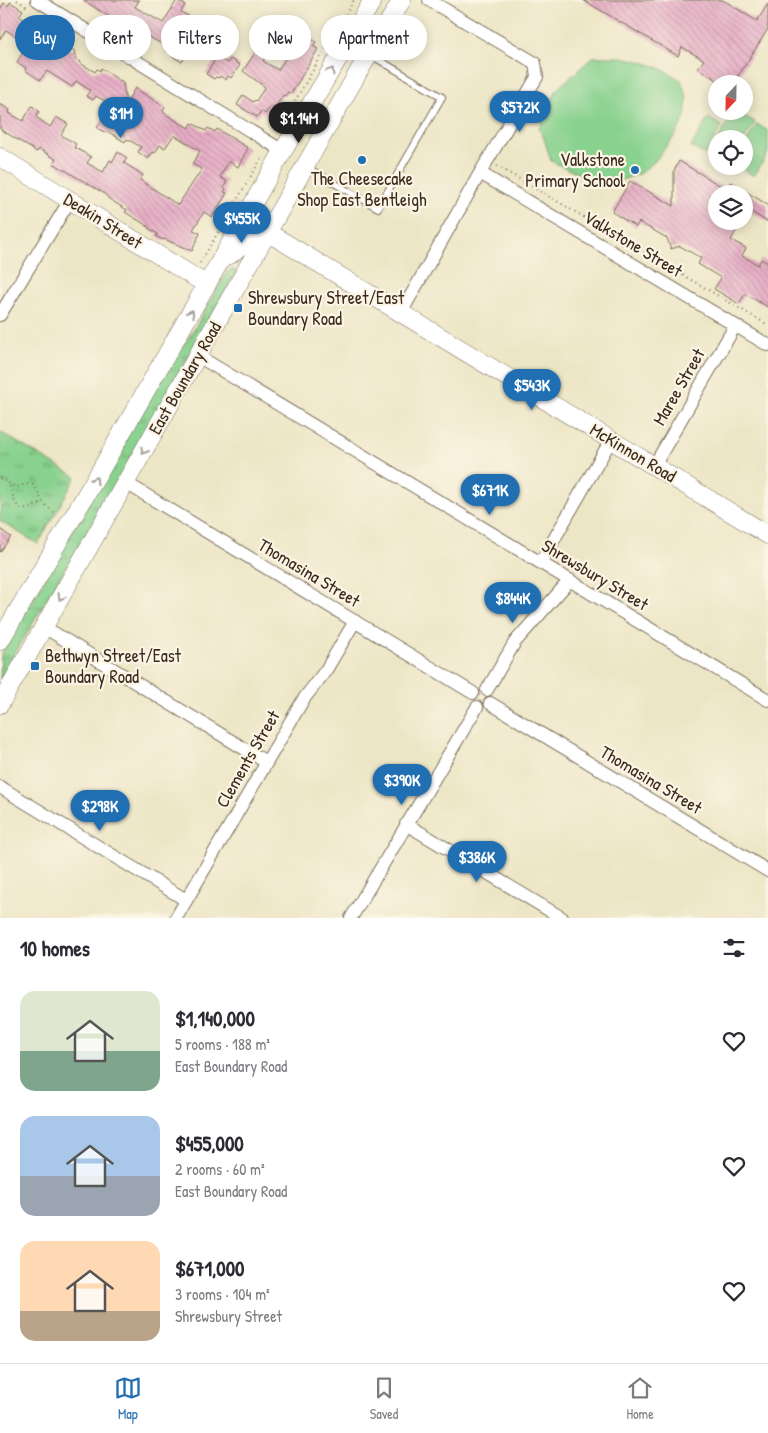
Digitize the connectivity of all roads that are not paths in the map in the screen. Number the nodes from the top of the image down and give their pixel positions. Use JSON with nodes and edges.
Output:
{"nodes":[{"id":1,"x":37,"y":0,"type":"edge"},
{"id":2,"x":373,"y":0,"type":"edge"},
{"id":3,"x":402,"y":0,"type":"edge"},
{"id":4,"x":429,"y":0,"type":"edge"},
{"id":5,"x":393,"y":15,"type":"edge"},
{"id":6,"x":366,"y":60,"type":"edge"},
{"id":7,"x":379,"y":60,"type":"edge"},
{"id":8,"x":277,"y":147,"type":"junction"},
{"id":9,"x":0,"y":157,"type":"edge"},
{"id":10,"x":305,"y":166,"type":"junction"},
{"id":11,"x":480,"y":173,"type":"junction"},
{"id":12,"x":70,"y":200,"type":"junction"},
{"id":13,"x":268,"y":233,"type":"junction"},
{"id":14,"x":220,"y":263,"type":"junction"},
{"id":15,"x":246,"y":272,"type":"junction"},
{"id":16,"x":207,"y":285,"type":"junction"},
{"id":17,"x":401,"y":313,"type":"junction"},
{"id":18,"x":0,"y":315,"type":"edge"},
{"id":19,"x":735,"y":326,"type":"junction"},
{"id":20,"x":768,"y":344,"type":"edge"},
{"id":21,"x":198,"y":356,"type":"junction"},
{"id":22,"x":611,"y":440,"type":"junction"},
{"id":23,"x":654,"y":466,"type":"junction"},
{"id":24,"x":126,"y":483,"type":"junction"},
{"id":25,"x":768,"y":535,"type":"edge"},
{"id":26,"x":540,"y":562,"type":"junction"},
{"id":27,"x":570,"y":580,"type":"junction"},
{"id":28,"x":355,"y":621,"type":"junction"},
{"id":29,"x":44,"y":627,"type":"junction"},
{"id":30,"x":0,"y":641,"type":"edge"},
{"id":31,"x":487,"y":690,"type":"junction"},
{"id":32,"x":473,"y":693,"type":"junction"},
{"id":33,"x":768,"y":700,"type":"edge"},
{"id":34,"x":490,"y":703,"type":"junction"},
{"id":35,"x":0,"y":704,"type":"edge"},
{"id":36,"x":477,"y":707,"type":"junction"},
{"id":37,"x":266,"y":762,"type":"junction"},
{"id":38,"x":0,"y":787,"type":"edge"},
{"id":39,"x":406,"y":824,"type":"junction"},
{"id":40,"x":768,"y":871,"type":"edge"},
{"id":41,"x":186,"y":900,"type":"junction"},
{"id":42,"x":176,"y":918,"type":"edge"},
{"id":43,"x":351,"y":918,"type":"edge"},
{"id":44,"x":562,"y":918,"type":"edge"}],
"edges":[{"from":1,"to":8,"type":"street"},
{"from":8,"to":2,"type":"main road","name":"East Boundary Road","one_way":true},
{"from":3,"to":5,"type":"main road","name":"East Boundary Road"},
{"from":4,"to":11,"type":"street"},
{"from":6,"to":10,"type":"main road","name":"East Boundary Road"},
{"from":7,"to":10,"type":"lane"},
{"from":8,"to":14,"type":"main road","name":"East Boundary Road"},
{"from":9,"to":12,"type":"main road","name":"Deakin Street"},
{"from":10,"to":13,"type":"main road","name":"East Boundary Road"},
{"from":11,"to":17,"type":"street"},
{"from":11,"to":19,"type":"street","name":"Valkstone Street"},
{"from":12,"to":16,"type":"main road","name":"Deakin Street"},
{"from":12,"to":18,"type":"street"},
{"from":13,"to":14,"type":"main road"},
{"from":13,"to":15,"type":"main road","name":"East Boundary Road"},
{"from":13,"to":17,"type":"main road","name":"McKinnon Road"},
{"from":14,"to":15,"type":"main road"},
{"from":14,"to":16,"type":"main road","name":"East Boundary Road"},
{"from":15,"to":21,"type":"main road","name":"East Boundary Road"},
{"from":30,"to":16,"type":"main road","name":"East Boundary Road","one_way":true},
{"from":17,"to":22,"type":"main road","name":"McKinnon Road"},
{"from":19,"to":20,"type":"street","name":"Valkstone Street"},
{"from":19,"to":23,"type":"street","name":"Maree Street"},
{"from":21,"to":24,"type":"main road","name":"East Boundary Road","one_way":true},
{"from":21,"to":26,"type":"street","name":"Shrewsbury Street"},
{"from":22,"to":23,"type":"main road","name":"McKinnon Road"},
{"from":22,"to":26,"type":"street"},
{"from":23,"to":25,"type":"main road","name":"McKinnon Road"},
{"from":24,"to":28,"type":"street","name":"Thomasina Street"},
{"from":24,"to":29,"type":"main road","name":"East Boundary Road","one_way":true},
{"from":26,"to":27,"type":"street","name":"Shrewsbury Street"},
{"from":27,"to":31,"type":"street"},
{"from":27,"to":33,"type":"street","name":"Shrewsbury Street"},
{"from":28,"to":32,"type":"street","name":"Thomasina Street"},
{"from":28,"to":37,"type":"street","name":"Clements Street"},
{"from":29,"to":35,"type":"main road","name":"East Boundary Road"},
{"from":29,"to":37,"type":"street"},
{"from":31,"to":32,"type":"street"},
{"from":31,"to":34,"type":"street"},
{"from":32,"to":36,"type":"street"},
{"from":34,"to":36,"type":"street"},
{"from":34,"to":40,"type":"street","name":"Thomasina Street"},
{"from":36,"to":39,"type":"street"},
{"from":37,"to":41,"type":"street","name":"Clements Street"},
{"from":38,"to":41,"type":"street"},
{"from":39,"to":43,"type":"street"},
{"from":39,"to":44,"type":"street"},
{"from":41,"to":42,"type":"street","name":"Clements Street"}]}
